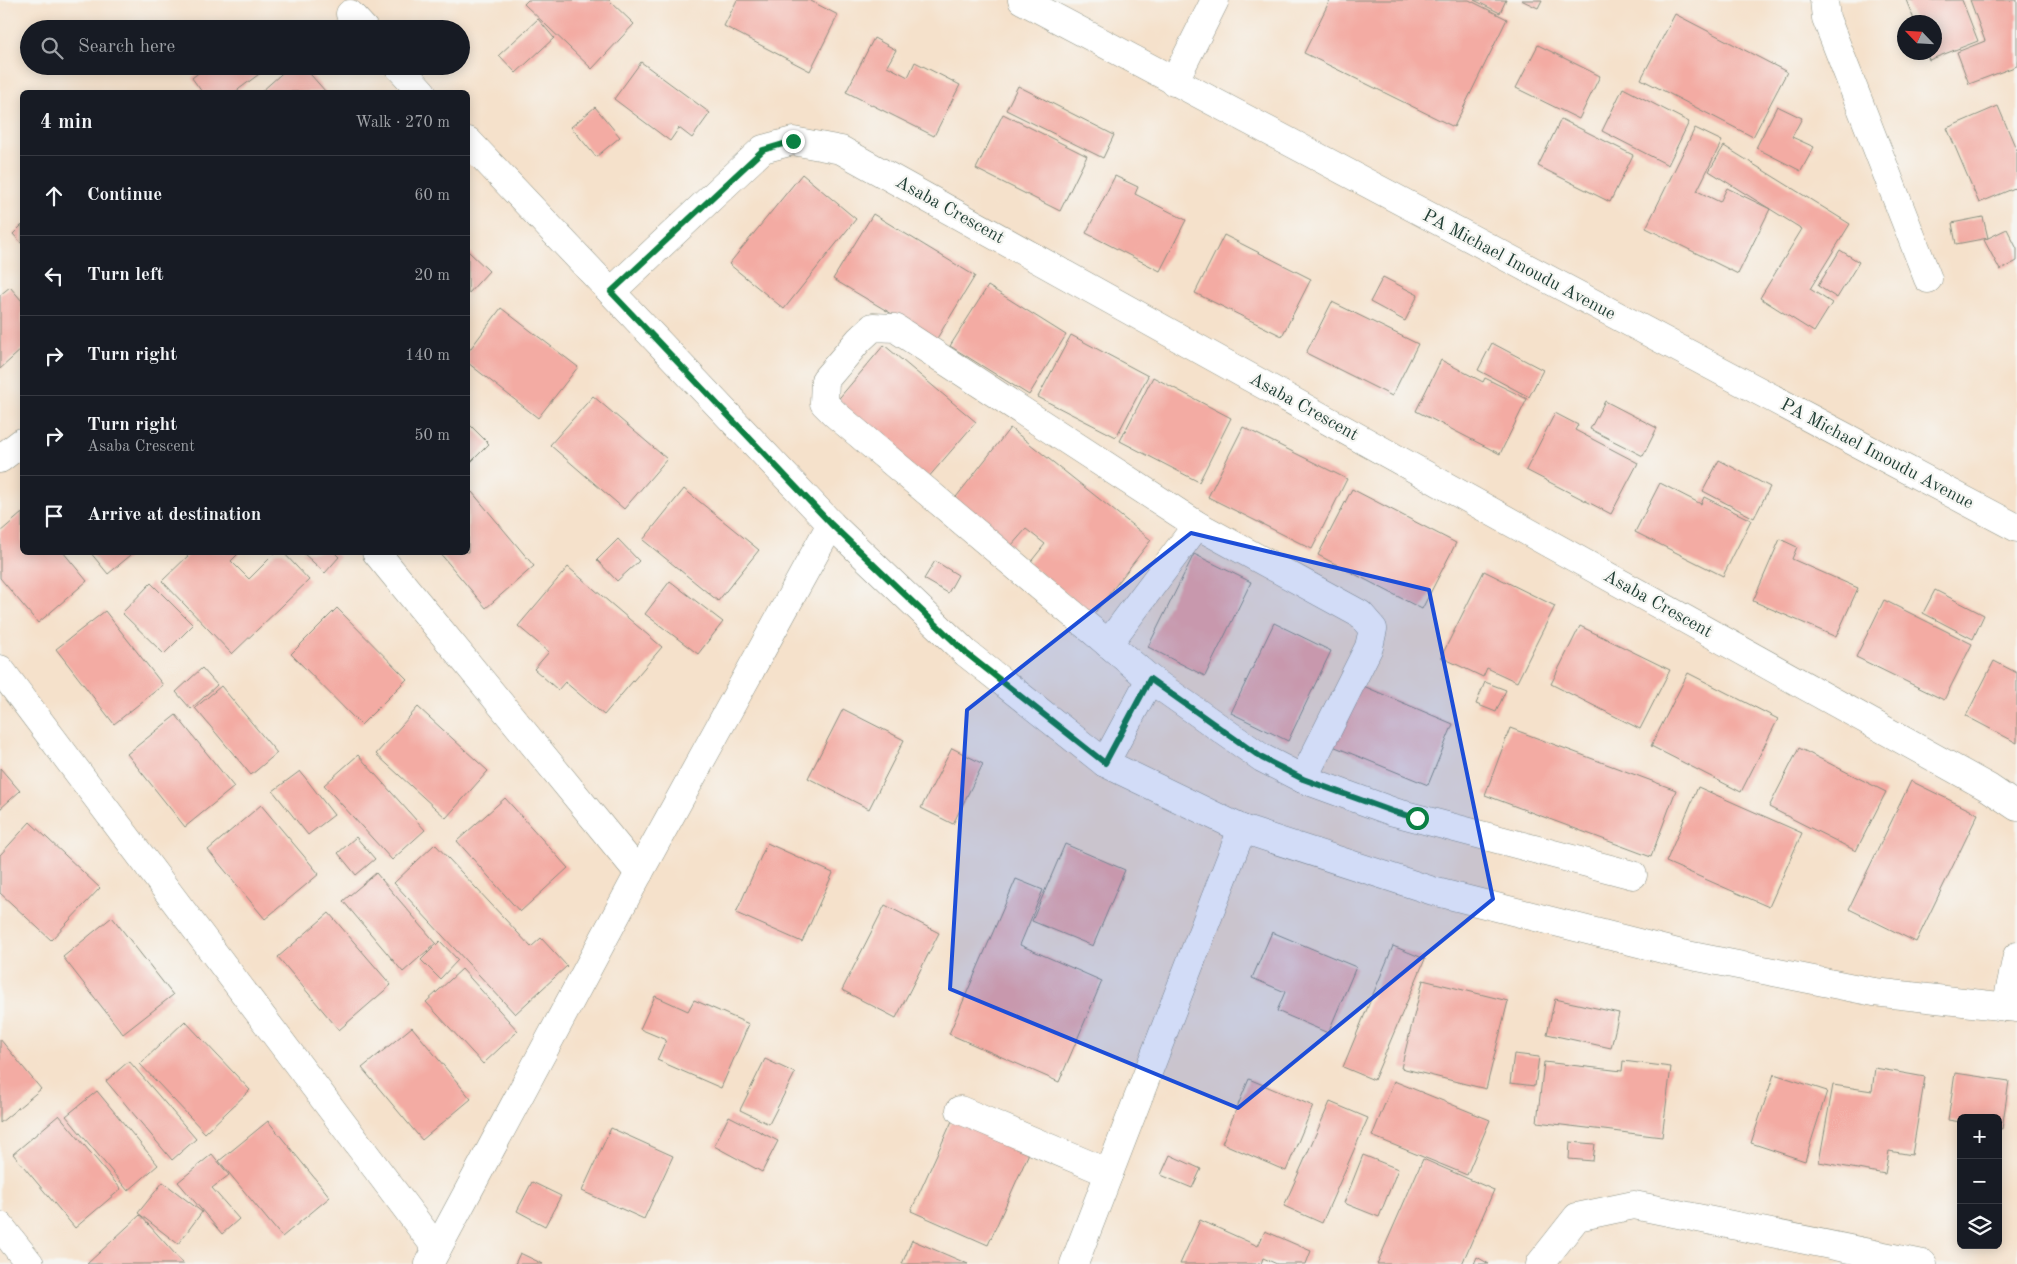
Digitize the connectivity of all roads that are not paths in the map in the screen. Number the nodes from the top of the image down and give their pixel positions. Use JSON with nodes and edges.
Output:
{"nodes":[{"id":1,"x":1022,"y":0,"type":"edge"},
{"id":2,"x":1215,"y":0,"type":"edge"},
{"id":3,"x":1824,"y":0,"type":"edge"},
{"id":4,"x":406,"y":75,"type":"edge"},
{"id":5,"x":1174,"y":82,"type":"junction"},
{"id":6,"x":420,"y":90,"type":"edge"},
{"id":7,"x":470,"y":143,"type":"edge"},
{"id":8,"x":1928,"y":279,"type":"dead end"},
{"id":9,"x":611,"y":292,"type":"junction"},
{"id":10,"x":20,"y":444,"type":"edge"},
{"id":11,"x":0,"y":459,"type":"edge"},
{"id":12,"x":831,"y":524,"type":"junction"},
{"id":13,"x":1197,"y":525,"type":"junction"},
{"id":14,"x":2017,"y":528,"type":"edge"},
{"id":15,"x":378,"y":555,"type":"edge"},
{"id":16,"x":1108,"y":644,"type":"junction"},
{"id":17,"x":0,"y":670,"type":"edge"},
{"id":18,"x":1150,"y":679,"type":"junction"},
{"id":19,"x":1105,"y":763,"type":"junction"},
{"id":20,"x":1303,"y":779,"type":"junction"},
{"id":21,"x":2017,"y":807,"type":"edge"},
{"id":22,"x":1242,"y":829,"type":"junction"},
{"id":23,"x":639,"y":873,"type":"junction"},
{"id":24,"x":1633,"y":875,"type":"dead end"},
{"id":25,"x":2017,"y":956,"type":"edge"},
{"id":26,"x":2012,"y":1008,"type":"edge"},
{"id":27,"x":960,"y":1110,"type":"dead end"},
{"id":28,"x":1109,"y":1173,"type":"junction"},
{"id":29,"x":0,"y":1226,"type":"edge"},
{"id":30,"x":433,"y":1257,"type":"edge"},
{"id":31,"x":30,"y":1264,"type":"edge"},
{"id":32,"x":1074,"y":1264,"type":"edge"},
{"id":33,"x":1540,"y":1264,"type":"edge"},
{"id":34,"x":1923,"y":1264,"type":"edge"}],
"edges":[{"from":1,"to":5,"type":"street","name":"PA Michael Imoudu Avenue"},
{"from":2,"to":5,"type":"street"},
{"from":3,"to":8,"type":"street"},
{"from":4,"to":6,"type":"street"},
{"from":5,"to":14,"type":"street","name":"PA Michael Imoudu Avenue"},
{"from":7,"to":9,"type":"street"},
{"from":9,"to":12,"type":"street"},
{"from":9,"to":21,"type":"street","name":"Asaba Crescent"},
{"from":10,"to":11,"type":"street"},
{"from":12,"to":19,"type":"street"},
{"from":12,"to":23,"type":"street"},
{"from":13,"to":16,"type":"street"},
{"from":13,"to":16,"type":"street"},
{"from":13,"to":20,"type":"street"},
{"from":15,"to":23,"type":"street"},
{"from":16,"to":18,"type":"street"},
{"from":17,"to":30,"type":"street"},
{"from":18,"to":19,"type":"street"},
{"from":18,"to":20,"type":"street"},
{"from":19,"to":22,"type":"street"},
{"from":20,"to":24,"type":"street"},
{"from":22,"to":26,"type":"street"},
{"from":22,"to":28,"type":"street"},
{"from":23,"to":30,"type":"street"},
{"from":25,"to":26,"type":"street"},
{"from":27,"to":28,"type":"street"},
{"from":28,"to":32,"type":"street"},
{"from":29,"to":31,"type":"street"},
{"from":33,"to":34,"type":"street"}]}
